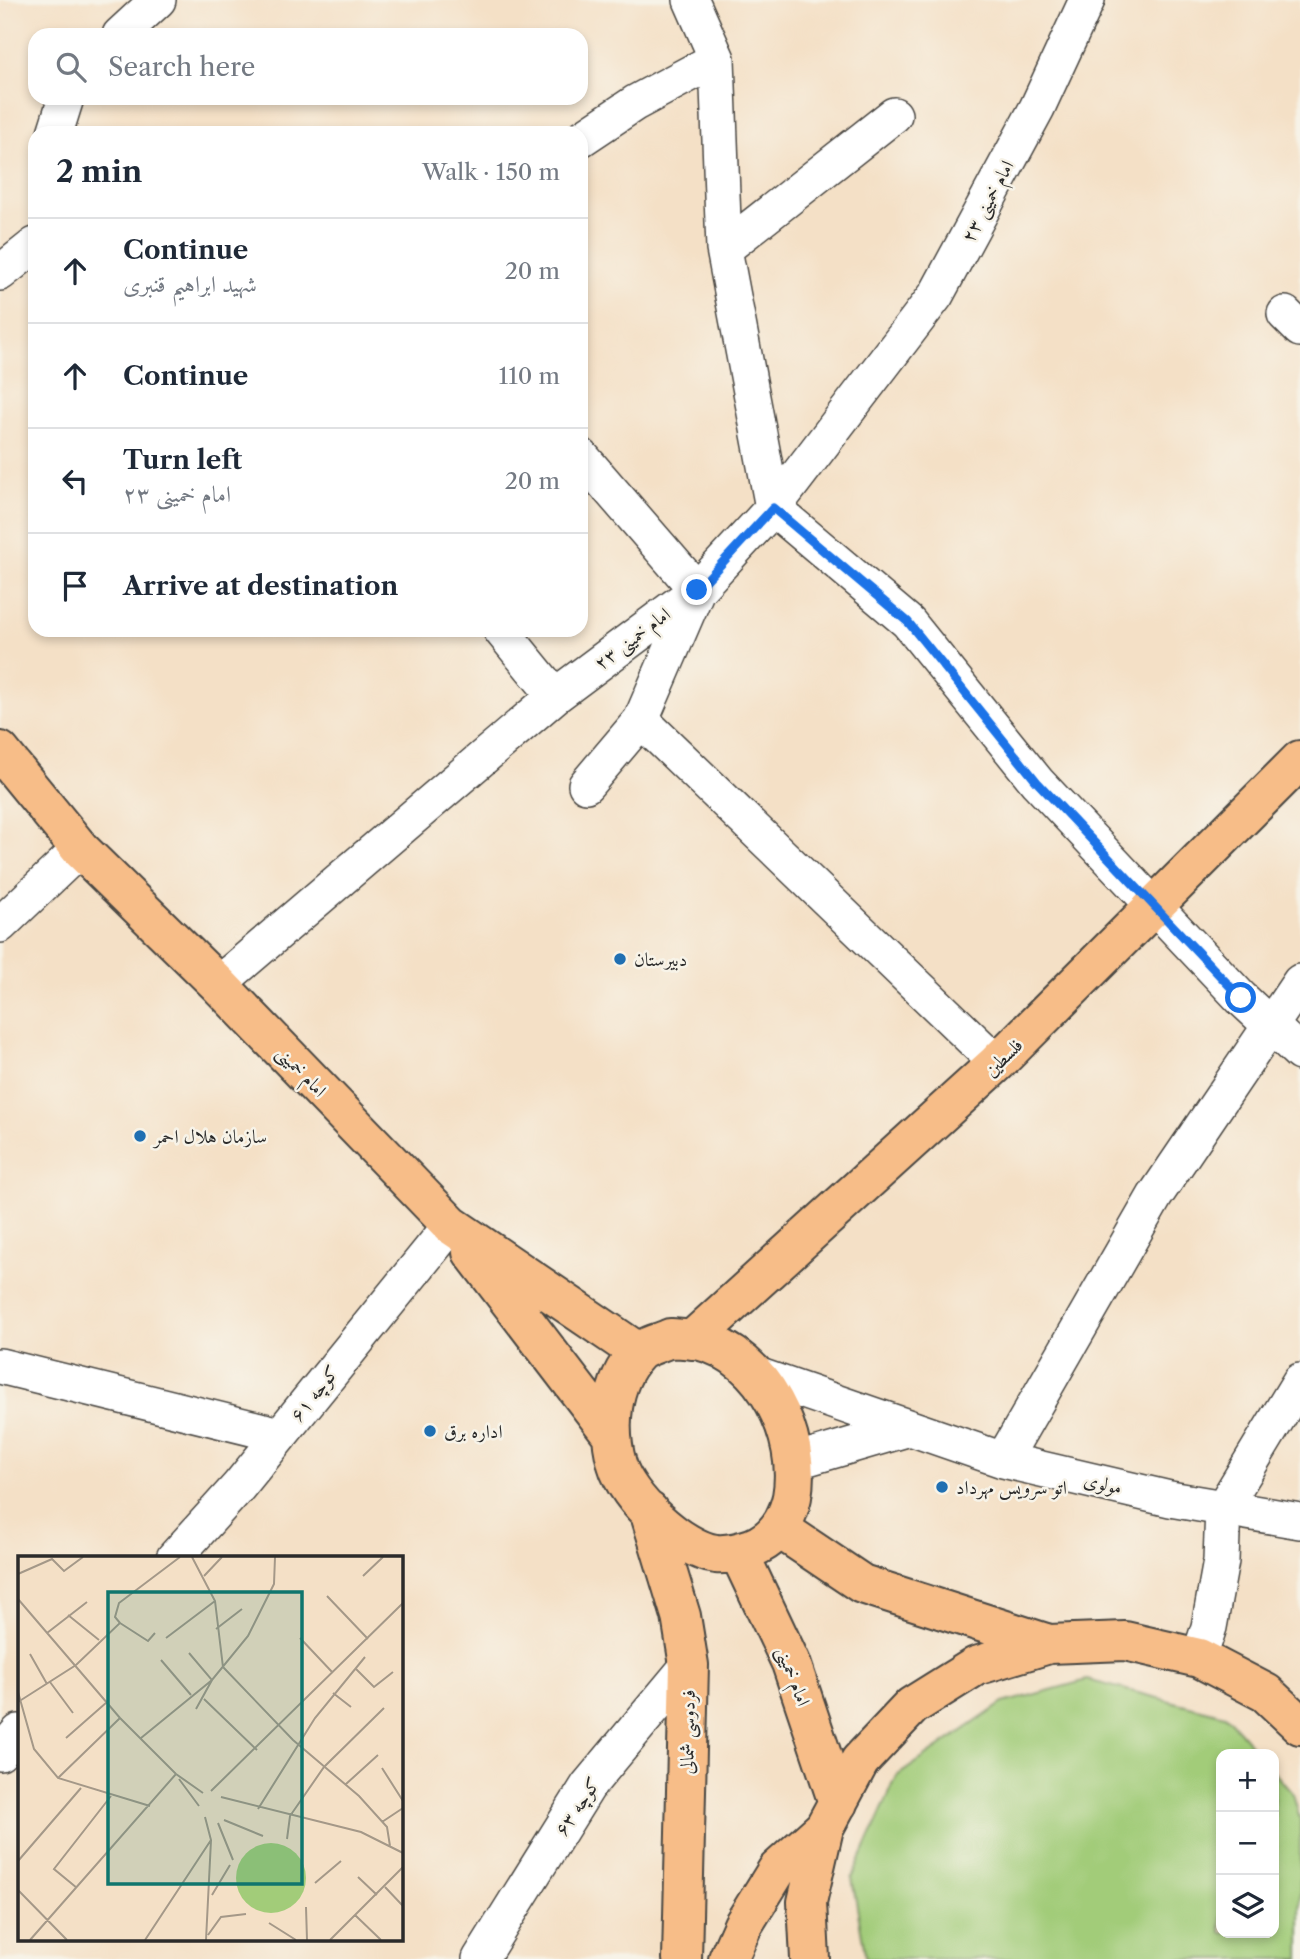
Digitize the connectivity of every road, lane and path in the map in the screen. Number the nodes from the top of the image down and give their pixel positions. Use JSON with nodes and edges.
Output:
{"nodes":[{"id":1,"x":159,"y":0,"type":"edge"},
{"id":2,"x":691,"y":0,"type":"edge"},
{"id":3,"x":1087,"y":0,"type":"edge"},
{"id":4,"x":128,"y":28,"type":"edge"},
{"id":5,"x":717,"y":59,"type":"junction"},
{"id":6,"x":64,"y":105,"type":"edge"},
{"id":7,"x":894,"y":115,"type":"dead end"},
{"id":8,"x":57,"y":126,"type":"edge"},
{"id":9,"x":588,"y":134,"type":"edge"},
{"id":10,"x":724,"y":249,"type":"junction"},
{"id":11,"x":28,"y":251,"type":"edge"},
{"id":12,"x":0,"y":274,"type":"edge"},
{"id":13,"x":588,"y":464,"type":"edge"},
{"id":14,"x":773,"y":508,"type":"junction"},
{"id":15,"x":697,"y":590,"type":"junction"},
{"id":16,"x":506,"y":637,"type":"edge"},
{"id":17,"x":555,"y":696,"type":"junction"},
{"id":18,"x":641,"y":720,"type":"junction"},
{"id":19,"x":0,"y":751,"type":"edge"},
{"id":20,"x":1300,"y":760,"type":"edge"},
{"id":21,"x":586,"y":785,"type":"dead end"},
{"id":22,"x":80,"y":849,"type":"junction"},
{"id":23,"x":1154,"y":906,"type":"junction"},
{"id":24,"x":0,"y":925,"type":"edge"},
{"id":25,"x":1300,"y":982,"type":"edge"},
{"id":26,"x":218,"y":984,"type":"junction"},
{"id":27,"x":1271,"y":1026,"type":"junction"},
{"id":28,"x":1300,"y":1053,"type":"edge"},
{"id":29,"x":998,"y":1063,"type":"junction"},
{"id":30,"x":452,"y":1226,"type":"junction"},
{"id":31,"x":692,"y":1340,"type":"junction"},
{"id":32,"x":638,"y":1352,"type":"junction"},
{"id":33,"x":757,"y":1375,"type":"junction"},
{"id":34,"x":7,"y":1378,"type":"edge"},
{"id":35,"x":1300,"y":1381,"type":"edge"},
{"id":36,"x":910,"y":1428,"type":"junction"},
{"id":37,"x":612,"y":1434,"type":"junction"},
{"id":38,"x":280,"y":1435,"type":"junction"},
{"id":39,"x":1003,"y":1460,"type":"junction"},
{"id":40,"x":794,"y":1462,"type":"junction"},
{"id":41,"x":1223,"y":1508,"type":"junction"},
{"id":42,"x":649,"y":1511,"type":"junction"},
{"id":43,"x":1300,"y":1521,"type":"edge"},
{"id":44,"x":780,"y":1529,"type":"junction"},
{"id":45,"x":739,"y":1553,"type":"junction"},
{"id":46,"x":176,"y":1556,"type":"edge"},
{"id":47,"x":1049,"y":1644,"type":"junction"},
{"id":48,"x":1199,"y":1658,"type":"junction"},
{"id":49,"x":689,"y":1665,"type":"junction"},
{"id":50,"x":1300,"y":1725,"type":"edge"},
{"id":51,"x":18,"y":1733,"type":"edge"},
{"id":52,"x":0,"y":1754,"type":"edge"},
{"id":53,"x":831,"y":1816,"type":"junction"},
{"id":54,"x":480,"y":1959,"type":"edge"},
{"id":55,"x":682,"y":1959,"type":"edge"},
{"id":56,"x":728,"y":1959,"type":"edge"},
{"id":57,"x":810,"y":1959,"type":"edge"}],
"edges":[{"from":1,"to":4,"type":"street"},
{"from":2,"to":5,"type":"street"},
{"from":3,"to":14,"type":"street","name":"امام خمینی ۲۳"},
{"from":5,"to":9,"type":"street"},
{"from":5,"to":10,"type":"street"},
{"from":6,"to":8,"type":"street"},
{"from":7,"to":10,"type":"street"},
{"from":10,"to":14,"type":"street"},
{"from":11,"to":12,"type":"street"},
{"from":13,"to":15,"type":"street"},
{"from":14,"to":15,"type":"street","name":"امام خمینی ۲۳"},
{"from":14,"to":23,"type":"street"},
{"from":15,"to":17,"type":"street","name":"امام خمینی ۲۳"},
{"from":15,"to":18,"type":"street"},
{"from":16,"to":17,"type":"street"},
{"from":17,"to":26,"type":"street","name":"امام خمینی ۲۳"},
{"from":18,"to":21,"type":"street"},
{"from":18,"to":29,"type":"street"},
{"from":19,"to":22,"type":"main road","name":"امام خمینی"},
{"from":20,"to":23,"type":"main road","name":"فلسطین"},
{"from":22,"to":24,"type":"street"},
{"from":22,"to":26,"type":"main road","name":"امام خمینی"},
{"from":23,"to":27,"type":"street"},
{"from":23,"to":29,"type":"main road","name":"فلسطین"},
{"from":25,"to":27,"type":"street"},
{"from":26,"to":30,"type":"main road","name":"امام خمینی"},
{"from":27,"to":28,"type":"street"},
{"from":27,"to":39,"type":"street"},
{"from":29,"to":31,"type":"main road","name":"فلسطین"},
{"from":30,"to":32,"type":"main road","name":"امام خمینی"},
{"from":30,"to":37,"type":"main road"},
{"from":30,"to":38,"type":"street","name":"کوچه ۶۱"},
{"from":31,"to":32,"type":"main road"},
{"from":31,"to":33,"type":"main road"},
{"from":32,"to":37,"type":"main road"},
{"from":33,"to":36,"type":"street","name":"مولوی"},
{"from":33,"to":40,"type":"main road"},
{"from":34,"to":38,"type":"street"},
{"from":35,"to":41,"type":"street"},
{"from":36,"to":39,"type":"street","name":"مولوی"},
{"from":36,"to":40,"type":"street"},
{"from":37,"to":42,"type":"main road"},
{"from":38,"to":46,"type":"street","name":"کوچه ۶۱"},
{"from":39,"to":41,"type":"street","name":"مولوی"},
{"from":40,"to":44,"type":"main road"},
{"from":41,"to":43,"type":"street","name":"مولوی"},
{"from":41,"to":48,"type":"street"},
{"from":42,"to":45,"type":"main road"},
{"from":42,"to":49,"type":"main road","name":"فردوسی شمالی"},
{"from":44,"to":45,"type":"main road"},
{"from":44,"to":47,"type":"main road"},
{"from":45,"to":53,"type":"main road","name":"امام خمینی"},
{"from":47,"to":48,"type":"main road"},
{"from":47,"to":53,"type":"main road"},
{"from":48,"to":50,"type":"main road"},
{"from":49,"to":54,"type":"street","name":"کوچه ۶۳"},
{"from":49,"to":55,"type":"main road","name":"فردوسی شمالی"},
{"from":51,"to":52,"type":"street"},
{"from":53,"to":56,"type":"main road"},
{"from":53,"to":57,"type":"main road"}]}
